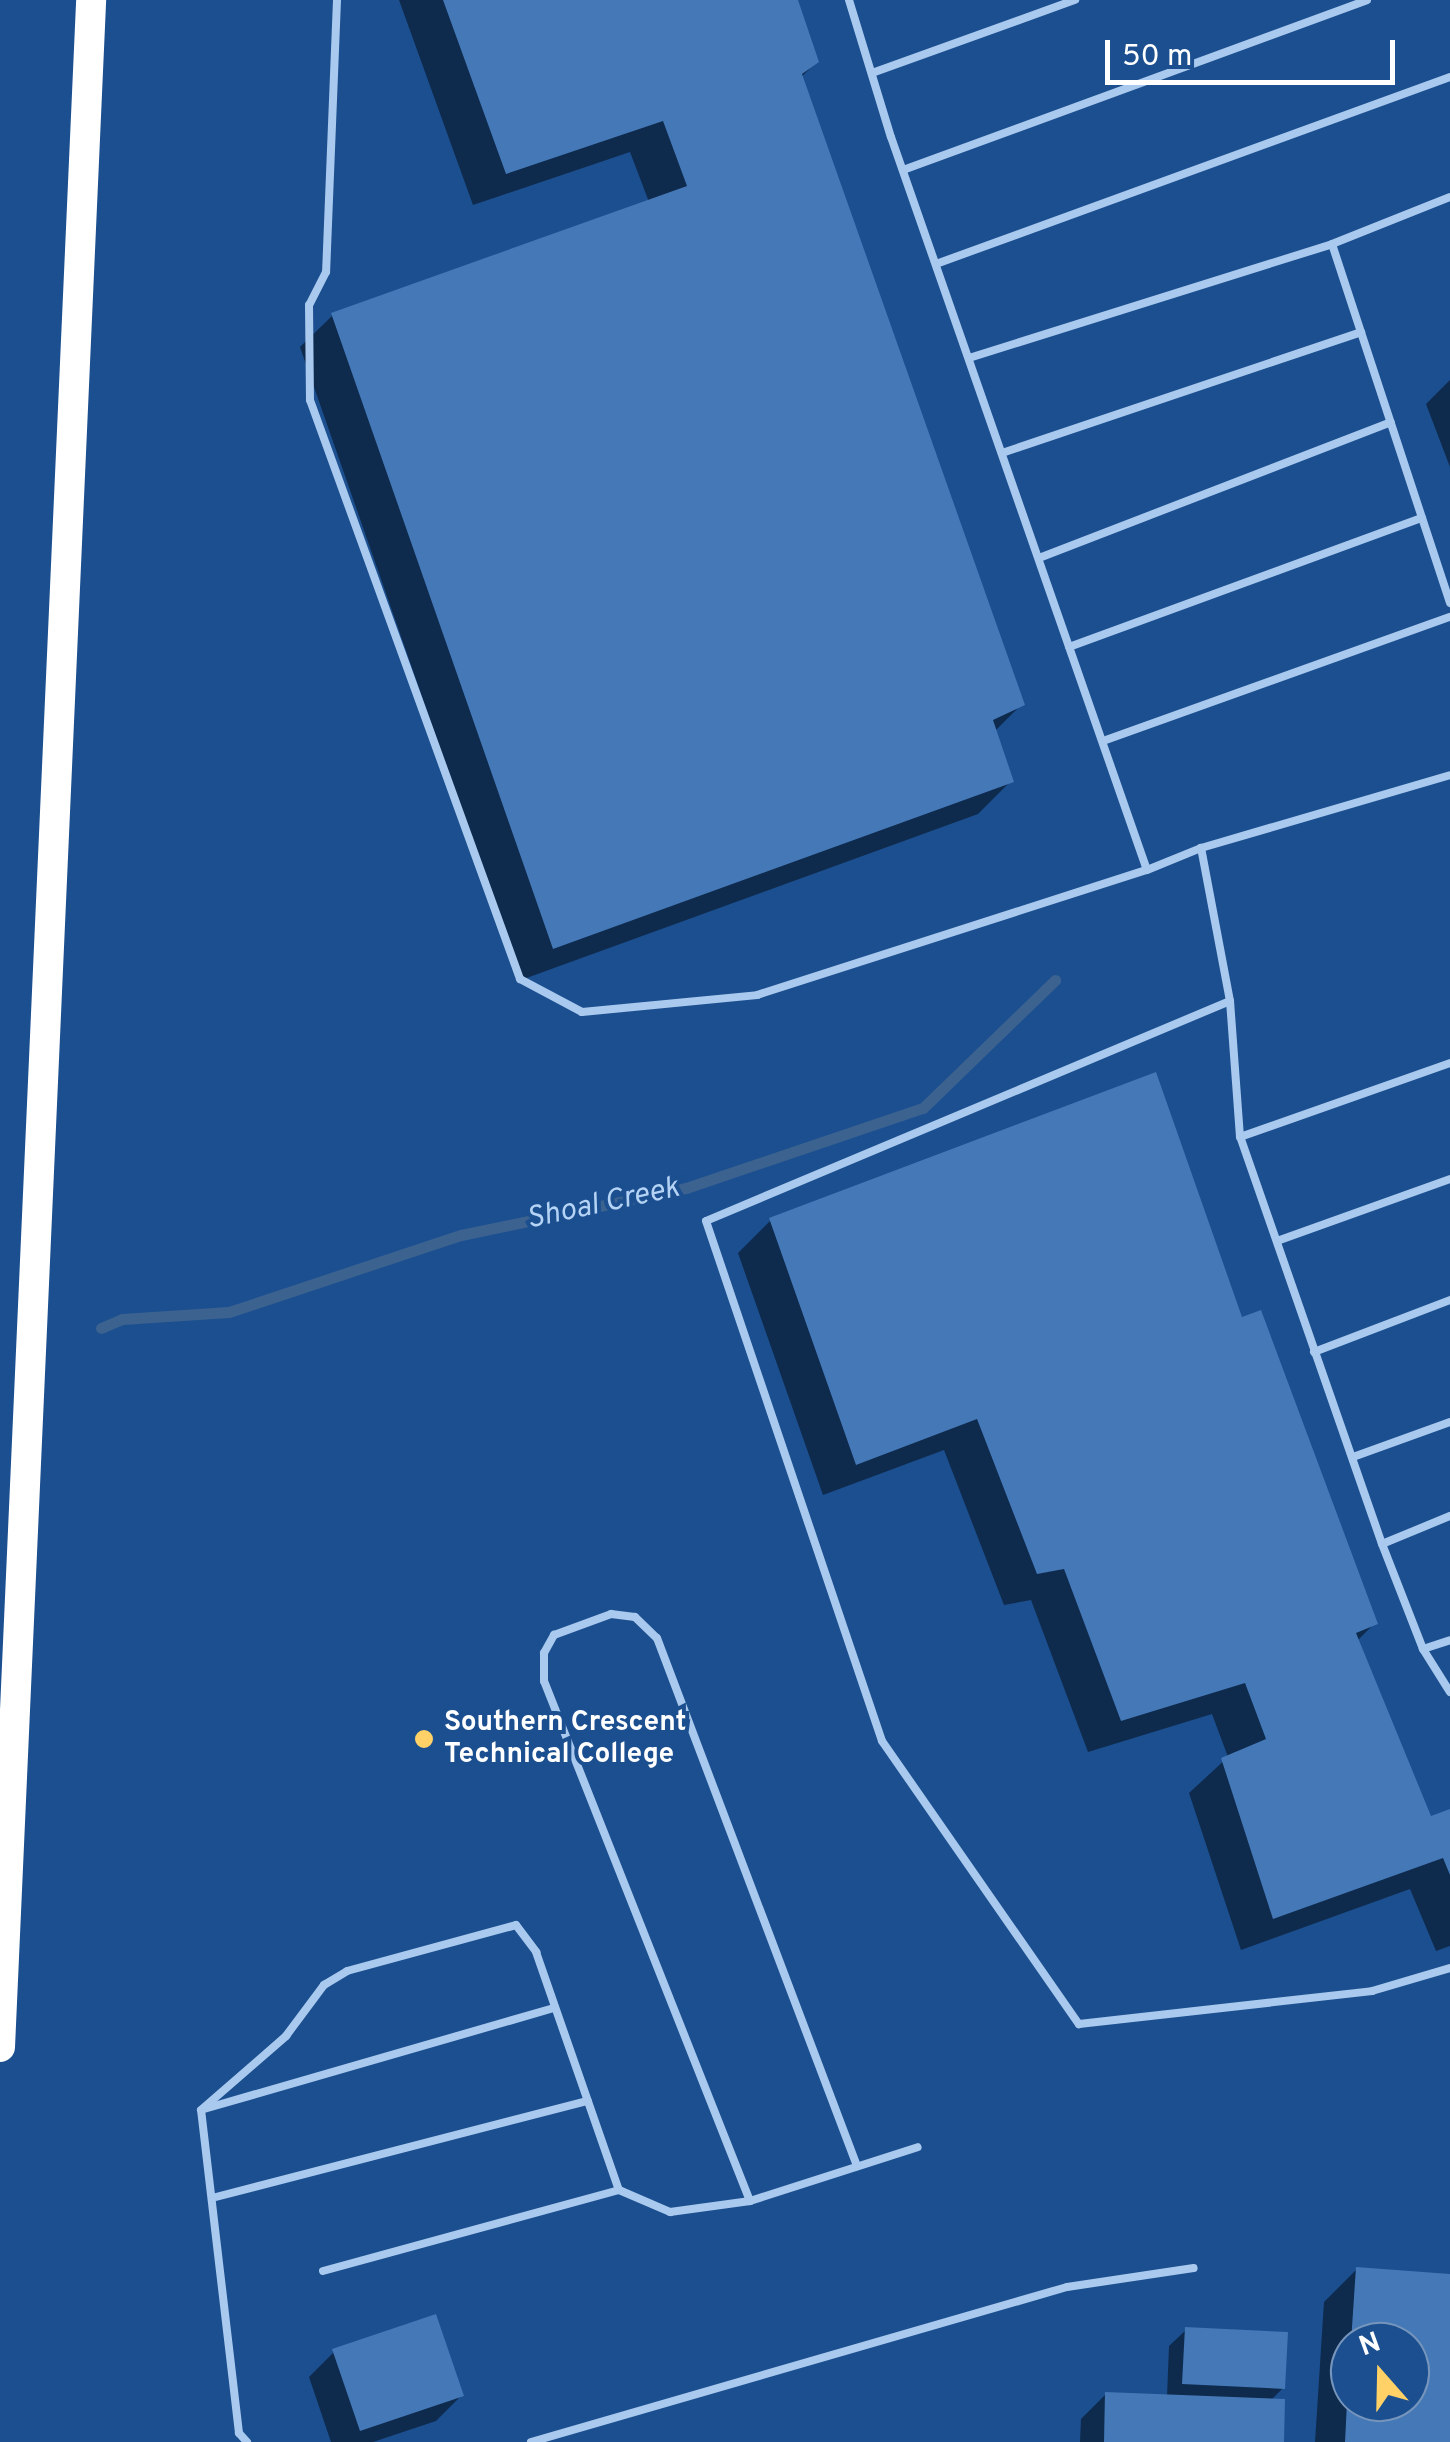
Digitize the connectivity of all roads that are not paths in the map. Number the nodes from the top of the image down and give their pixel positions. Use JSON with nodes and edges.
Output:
{"nodes":[{"id":1,"x":90,"y":0,"type":"edge"},
{"id":2,"x":337,"y":0,"type":"edge"},
{"id":3,"x":849,"y":0,"type":"edge"},
{"id":4,"x":1075,"y":0,"type":"edge"},
{"id":5,"x":1367,"y":0,"type":"edge"},
{"id":6,"x":872,"y":73,"type":"junction"},
{"id":7,"x":1450,"y":76,"type":"edge"},
{"id":8,"x":903,"y":170,"type":"junction"},
{"id":9,"x":1450,"y":197,"type":"edge"},
{"id":10,"x":1332,"y":244,"type":"junction"},
{"id":11,"x":936,"y":264,"type":"junction"},
{"id":12,"x":1361,"y":332,"type":"junction"},
{"id":13,"x":969,"y":358,"type":"junction"},
{"id":14,"x":1391,"y":422,"type":"junction"},
{"id":15,"x":1002,"y":454,"type":"junction"},
{"id":16,"x":1422,"y":518,"type":"junction"},
{"id":17,"x":1039,"y":558,"type":"junction"},
{"id":18,"x":1450,"y":603,"type":"edge"},
{"id":19,"x":1450,"y":618,"type":"edge"},
{"id":20,"x":1070,"y":646,"type":"junction"},
{"id":21,"x":1103,"y":741,"type":"junction"},
{"id":22,"x":1450,"y":774,"type":"edge"},
{"id":23,"x":1201,"y":848,"type":"junction"},
{"id":24,"x":1147,"y":870,"type":"junction"},
{"id":25,"x":1230,"y":1002,"type":"junction"},
{"id":26,"x":1450,"y":1063,"type":"edge"},
{"id":27,"x":1240,"y":1137,"type":"junction"},
{"id":28,"x":1450,"y":1179,"type":"edge"},
{"id":29,"x":1277,"y":1242,"type":"junction"},
{"id":30,"x":1450,"y":1300,"type":"edge"},
{"id":31,"x":1314,"y":1352,"type":"junction"},
{"id":32,"x":1450,"y":1422,"type":"edge"},
{"id":33,"x":1353,"y":1457,"type":"junction"},
{"id":34,"x":1450,"y":1516,"type":"edge"},
{"id":35,"x":1382,"y":1544,"type":"junction"},
{"id":36,"x":1450,"y":1640,"type":"edge"},
{"id":37,"x":1424,"y":1649,"type":"junction"},
{"id":38,"x":1450,"y":1692,"type":"edge"},
{"id":39,"x":1450,"y":1968,"type":"edge"},
{"id":40,"x":555,"y":2008,"type":"junction"},
{"id":41,"x":0,"y":2047,"type":"edge"},
{"id":42,"x":588,"y":2101,"type":"junction"},
{"id":43,"x":201,"y":2110,"type":"junction"},
{"id":44,"x":918,"y":2146,"type":"dead end"},
{"id":45,"x":857,"y":2166,"type":"junction"},
{"id":46,"x":619,"y":2190,"type":"junction"},
{"id":47,"x":212,"y":2198,"type":"junction"},
{"id":48,"x":750,"y":2201,"type":"junction"},
{"id":49,"x":1194,"y":2268,"type":"dead end"},
{"id":50,"x":323,"y":2271,"type":"dead end"},
{"id":51,"x":247,"y":2442,"type":"edge"},
{"id":52,"x":531,"y":2442,"type":"edge"}],
"edges":[{"from":1,"to":41,"type":"highway"},
{"from":2,"to":24,"type":"lane"},
{"from":3,"to":6,"type":"lane"},
{"from":4,"to":6,"type":"lane"},
{"from":5,"to":8,"type":"lane"},
{"from":6,"to":8,"type":"lane"},
{"from":7,"to":11,"type":"lane"},
{"from":8,"to":11,"type":"lane"},
{"from":9,"to":10,"type":"lane"},
{"from":10,"to":12,"type":"lane"},
{"from":10,"to":13,"type":"lane"},
{"from":11,"to":13,"type":"lane"},
{"from":12,"to":14,"type":"lane"},
{"from":12,"to":15,"type":"lane"},
{"from":13,"to":15,"type":"lane"},
{"from":14,"to":16,"type":"lane"},
{"from":14,"to":17,"type":"lane"},
{"from":15,"to":17,"type":"lane"},
{"from":16,"to":18,"type":"lane"},
{"from":16,"to":20,"type":"lane"},
{"from":17,"to":20,"type":"lane"},
{"from":19,"to":21,"type":"lane"},
{"from":20,"to":21,"type":"lane"},
{"from":21,"to":24,"type":"lane"},
{"from":22,"to":23,"type":"lane"},
{"from":23,"to":24,"type":"lane"},
{"from":23,"to":25,"type":"lane"},
{"from":25,"to":27,"type":"lane"},
{"from":25,"to":39,"type":"lane"},
{"from":26,"to":27,"type":"lane"},
{"from":27,"to":29,"type":"lane"},
{"from":28,"to":29,"type":"lane"},
{"from":29,"to":31,"type":"lane"},
{"from":30,"to":31,"type":"lane"},
{"from":31,"to":33,"type":"lane"},
{"from":32,"to":33,"type":"lane"},
{"from":33,"to":35,"type":"lane"},
{"from":34,"to":35,"type":"lane"},
{"from":35,"to":37,"type":"lane"},
{"from":36,"to":37,"type":"lane"},
{"from":37,"to":38,"type":"lane"},
{"from":40,"to":42,"type":"lane"},
{"from":40,"to":43,"type":"lane"},
{"from":40,"to":43,"type":"lane"},
{"from":42,"to":46,"type":"lane"},
{"from":42,"to":47,"type":"lane"},
{"from":43,"to":47,"type":"lane"},
{"from":44,"to":45,"type":"lane"},
{"from":45,"to":48,"type":"lane"},
{"from":45,"to":48,"type":"lane"},
{"from":46,"to":48,"type":"lane"},
{"from":46,"to":50,"type":"lane"},
{"from":47,"to":51,"type":"lane"},
{"from":49,"to":52,"type":"lane"}]}
